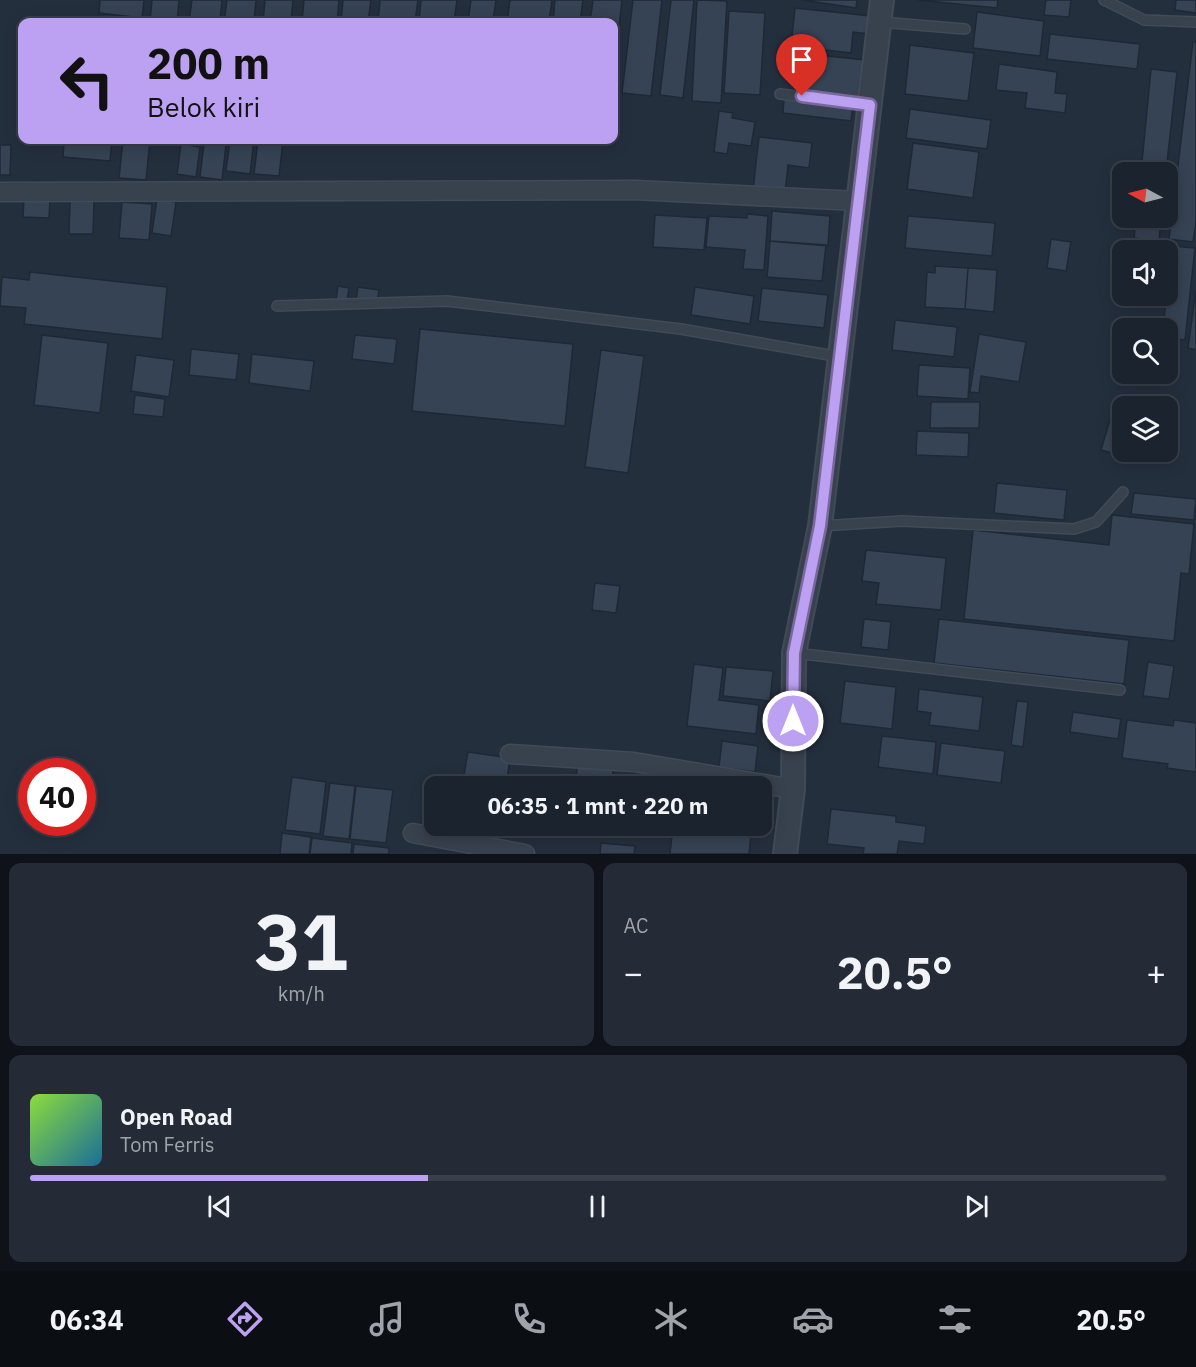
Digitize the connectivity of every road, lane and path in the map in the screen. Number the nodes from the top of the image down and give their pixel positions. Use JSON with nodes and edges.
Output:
{"nodes":[{"id":1,"x":1104,"y":0,"type":"edge"},
{"id":2,"x":881,"y":11,"type":"edge"},
{"id":3,"x":1196,"y":22,"type":"edge"},
{"id":4,"x":965,"y":29,"type":"dead end"},
{"id":5,"x":780,"y":94,"type":"dead end"},
{"id":6,"x":870,"y":105,"type":"junction"},
{"id":7,"x":0,"y":192,"type":"edge"},
{"id":8,"x":858,"y":201,"type":"junction"},
{"id":9,"x":277,"y":306,"type":"dead end"},
{"id":10,"x":840,"y":357,"type":"junction"},
{"id":11,"x":1123,"y":492,"type":"dead end"},
{"id":12,"x":820,"y":526,"type":"junction"},
{"id":13,"x":794,"y":653,"type":"junction"},
{"id":14,"x":1120,"y":690,"type":"dead end"},
{"id":15,"x":510,"y":754,"type":"dead end"},
{"id":16,"x":793,"y":789,"type":"junction"},
{"id":17,"x":413,"y":833,"type":"dead end"},
{"id":18,"x":525,"y":854,"type":"edge"},
{"id":19,"x":785,"y":854,"type":"edge"}],
"edges":[{"from":1,"to":3,"type":"lane"},
{"from":2,"to":4,"type":"lane"},
{"from":2,"to":6,"type":"street"},
{"from":5,"to":6,"type":"lane"},
{"from":6,"to":8,"type":"street"},
{"from":7,"to":8,"type":"street"},
{"from":8,"to":10,"type":"street"},
{"from":9,"to":10,"type":"lane"},
{"from":10,"to":12,"type":"street"},
{"from":11,"to":12,"type":"lane"},
{"from":12,"to":13,"type":"street"},
{"from":13,"to":14,"type":"lane"},
{"from":13,"to":16,"type":"street"},
{"from":15,"to":16,"type":"street"},
{"from":16,"to":19,"type":"street"},
{"from":17,"to":18,"type":"street"}]}
